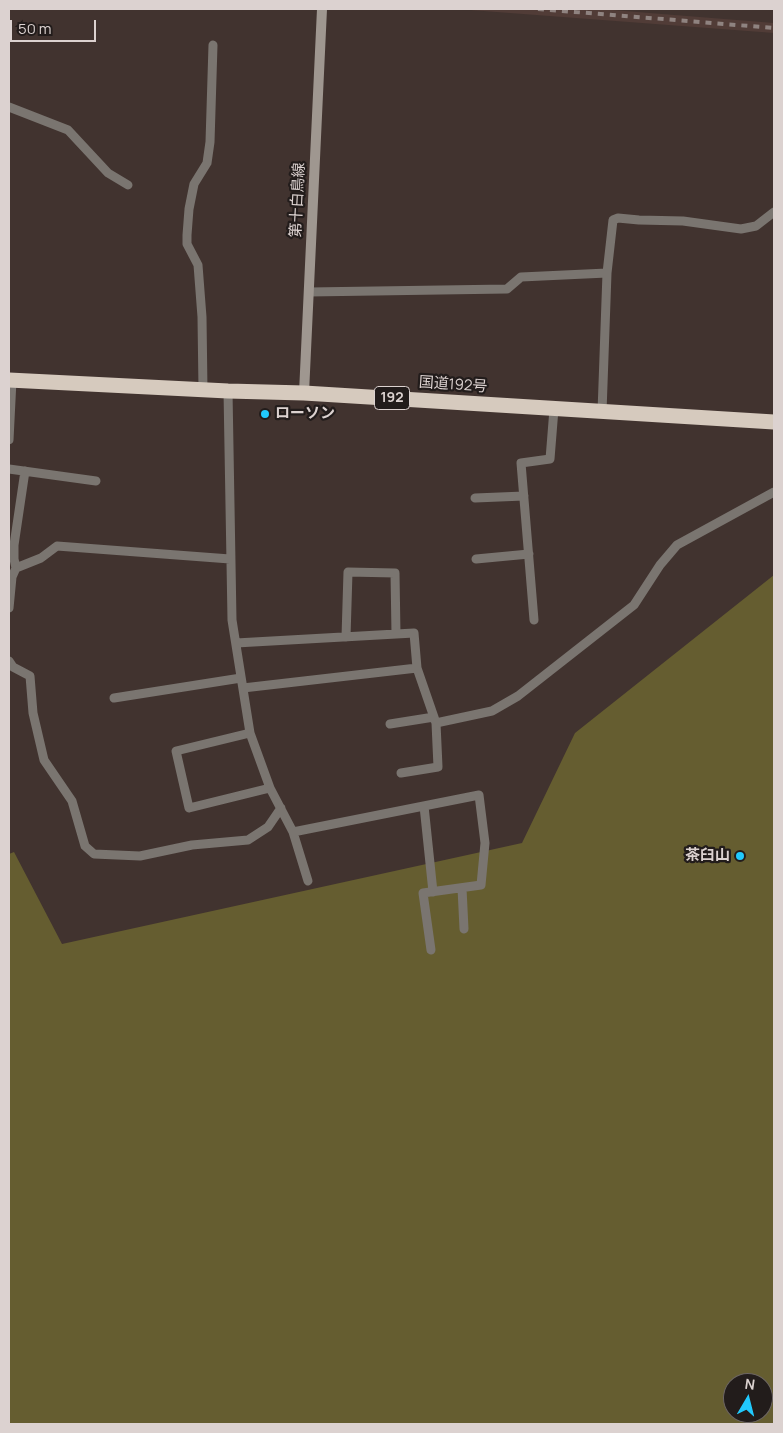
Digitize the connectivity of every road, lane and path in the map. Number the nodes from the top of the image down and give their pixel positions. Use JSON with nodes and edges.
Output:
{"nodes":[{"id":1,"x":322,"y":9,"type":"edge"},
{"id":2,"x":213,"y":45,"type":"dead end"},
{"id":3,"x":9,"y":107,"type":"edge"},
{"id":4,"x":128,"y":185,"type":"dead end"},
{"id":5,"x":774,"y":212,"type":"edge"},
{"id":6,"x":608,"y":273,"type":"junction"},
{"id":7,"x":309,"y":292,"type":"junction"},
{"id":8,"x":10,"y":380,"type":"edge"},
{"id":9,"x":203,"y":390,"type":"junction"},
{"id":10,"x":228,"y":391,"type":"junction"},
{"id":11,"x":304,"y":393,"type":"junction"},
{"id":12,"x":554,"y":409,"type":"junction"},
{"id":13,"x":602,"y":412,"type":"junction"},
{"id":14,"x":774,"y":422,"type":"edge"},
{"id":15,"x":9,"y":440,"type":"edge"},
{"id":16,"x":9,"y":469,"type":"edge"},
{"id":17,"x":24,"y":471,"type":"junction"},
{"id":18,"x":96,"y":481,"type":"dead end"},
{"id":19,"x":774,"y":492,"type":"edge"},
{"id":20,"x":524,"y":496,"type":"junction"},
{"id":21,"x":475,"y":498,"type":"dead end"},
{"id":22,"x":529,"y":554,"type":"junction"},
{"id":23,"x":230,"y":559,"type":"junction"},
{"id":24,"x":476,"y":559,"type":"dead end"},
{"id":25,"x":16,"y":568,"type":"junction"},
{"id":26,"x":9,"y":608,"type":"edge"},
{"id":27,"x":534,"y":620,"type":"dead end"},
{"id":28,"x":396,"y":634,"type":"junction"},
{"id":29,"x":346,"y":637,"type":"junction"},
{"id":30,"x":236,"y":643,"type":"junction"},
{"id":31,"x":9,"y":661,"type":"edge"},
{"id":32,"x":418,"y":668,"type":"junction"},
{"id":33,"x":241,"y":678,"type":"junction"},
{"id":34,"x":243,"y":688,"type":"junction"},
{"id":35,"x":114,"y":698,"type":"dead end"},
{"id":36,"x":435,"y":720,"type":"junction"},
{"id":37,"x":390,"y":724,"type":"dead end"},
{"id":38,"x":250,"y":733,"type":"junction"},
{"id":39,"x":401,"y":774,"type":"dead end"},
{"id":40,"x":270,"y":788,"type":"junction"},
{"id":41,"x":424,"y":806,"type":"junction"},
{"id":42,"x":281,"y":808,"type":"junction"},
{"id":43,"x":293,"y":832,"type":"junction"},
{"id":44,"x":308,"y":881,"type":"dead end"},
{"id":45,"x":462,"y":888,"type":"junction"},
{"id":46,"x":433,"y":892,"type":"junction"},
{"id":47,"x":464,"y":929,"type":"dead end"},
{"id":48,"x":431,"y":950,"type":"dead end"}],
"edges":[{"from":1,"to":7,"type":"main road","name":"第十白鳥線"},
{"from":2,"to":9,"type":"street"},
{"from":3,"to":4,"type":"street"},
{"from":5,"to":6,"type":"street"},
{"from":6,"to":7,"type":"street"},
{"from":6,"to":13,"type":"street"},
{"from":7,"to":11,"type":"main road","name":"第十白鳥線"},
{"from":8,"to":9,"type":"highway","name":"国道192号","number":"192"},
{"from":8,"to":15,"type":"street"},
{"from":9,"to":10,"type":"highway","name":"国道192号","number":"192"},
{"from":10,"to":11,"type":"highway","name":"国道192号","number":"192"},
{"from":10,"to":23,"type":"street"},
{"from":11,"to":12,"type":"highway","name":"国道192号","number":"192"},
{"from":12,"to":13,"type":"highway","name":"国道192号","number":"192"},
{"from":12,"to":20,"type":"street"},
{"from":13,"to":14,"type":"highway","name":"国道192号","number":"192"},
{"from":16,"to":17,"type":"street"},
{"from":17,"to":18,"type":"street"},
{"from":17,"to":25,"type":"street"},
{"from":19,"to":36,"type":"street"},
{"from":20,"to":21,"type":"street"},
{"from":20,"to":22,"type":"street"},
{"from":22,"to":24,"type":"street"},
{"from":22,"to":27,"type":"street"},
{"from":23,"to":25,"type":"street"},
{"from":23,"to":30,"type":"street"},
{"from":25,"to":26,"type":"street"},
{"from":28,"to":29,"type":"street"},
{"from":28,"to":29,"type":"street"},
{"from":28,"to":32,"type":"street"},
{"from":29,"to":30,"type":"street"},
{"from":30,"to":33,"type":"street"},
{"from":31,"to":42,"type":"street"},
{"from":32,"to":34,"type":"street"},
{"from":32,"to":36,"type":"street"},
{"from":33,"to":34,"type":"street"},
{"from":33,"to":35,"type":"street"},
{"from":34,"to":38,"type":"street"},
{"from":36,"to":37,"type":"street"},
{"from":36,"to":39,"type":"street"},
{"from":38,"to":40,"type":"street"},
{"from":38,"to":40,"type":"street"},
{"from":40,"to":42,"type":"street"},
{"from":41,"to":43,"type":"street"},
{"from":41,"to":45,"type":"street"},
{"from":41,"to":46,"type":"street"},
{"from":42,"to":43,"type":"street"},
{"from":43,"to":44,"type":"street"},
{"from":45,"to":46,"type":"street"},
{"from":45,"to":47,"type":"street"},
{"from":46,"to":48,"type":"street"}]}
